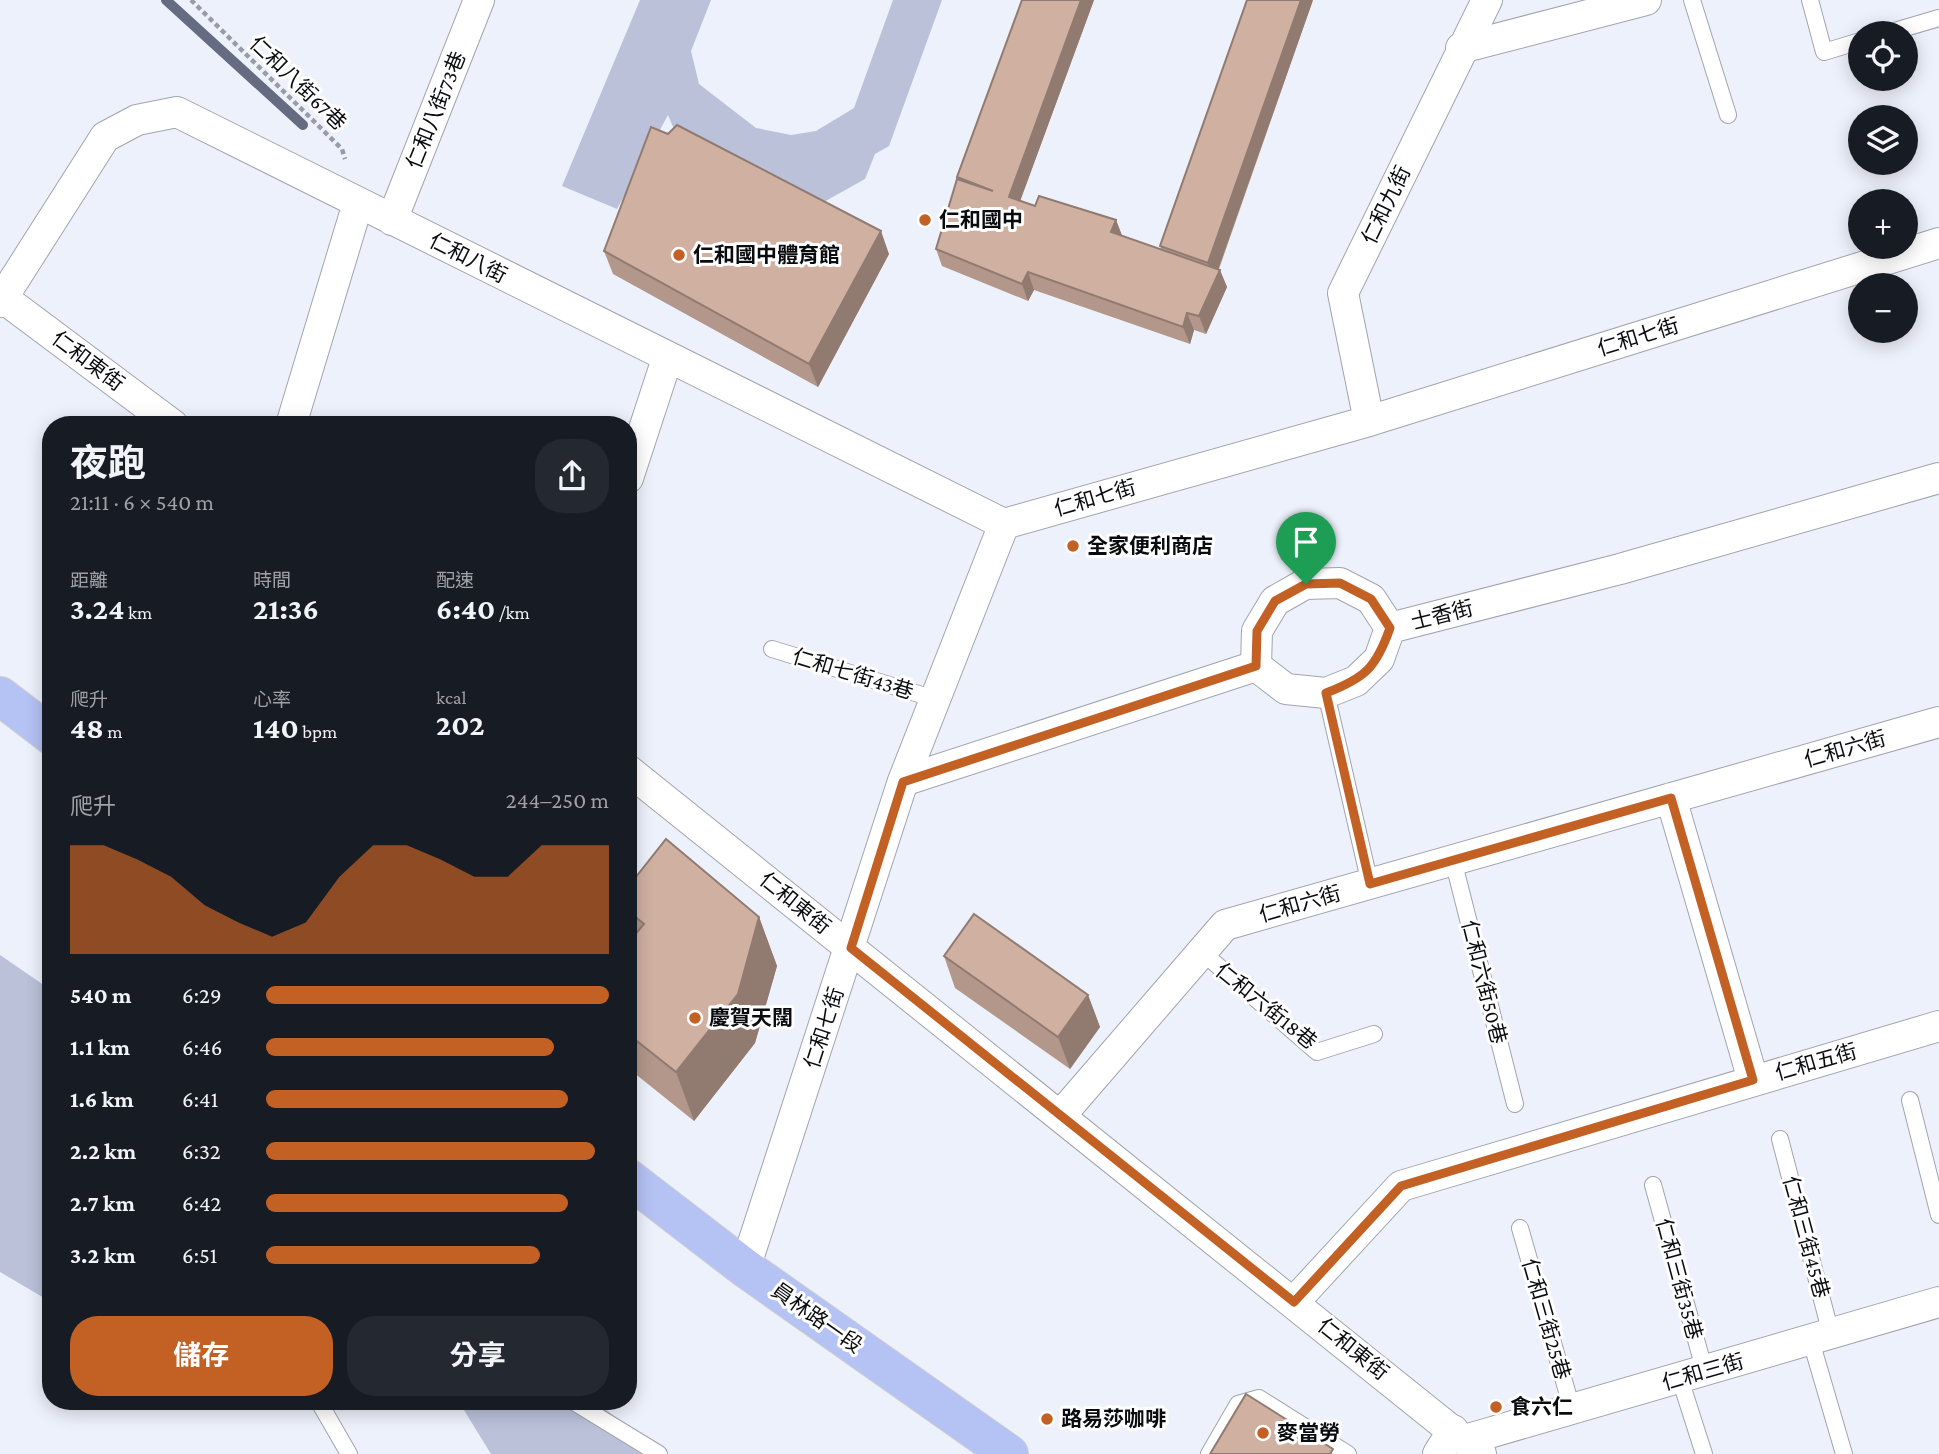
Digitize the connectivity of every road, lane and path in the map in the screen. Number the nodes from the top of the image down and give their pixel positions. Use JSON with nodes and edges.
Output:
{"nodes":[{"id":1,"x":191,"y":0,"type":"edge"},
{"id":2,"x":479,"y":0,"type":"edge"},
{"id":3,"x":1487,"y":0,"type":"edge"},
{"id":4,"x":1646,"y":0,"type":"edge"},
{"id":5,"x":1692,"y":0,"type":"edge"},
{"id":6,"x":1810,"y":0,"type":"edge"},
{"id":7,"x":1939,"y":18,"type":"edge"},
{"id":8,"x":1918,"y":24,"type":"edge"},
{"id":9,"x":1848,"y":45,"type":"edge"},
{"id":10,"x":1461,"y":48,"type":"junction"},
{"id":11,"x":1728,"y":116,"type":"dead end"},
{"id":12,"x":358,"y":203,"type":"junction"},
{"id":13,"x":392,"y":220,"type":"junction"},
{"id":14,"x":1939,"y":243,"type":"edge"},
{"id":15,"x":1,"y":300,"type":"edge"},
{"id":16,"x":667,"y":359,"type":"junction"},
{"id":17,"x":161,"y":416,"type":"edge"},
{"id":18,"x":294,"y":416,"type":"edge"},
{"id":19,"x":1369,"y":421,"type":"junction"},
{"id":20,"x":637,"y":451,"type":"edge"},
{"id":21,"x":1939,"y":478,"type":"edge"},
{"id":22,"x":1004,"y":524,"type":"junction"},
{"id":23,"x":1390,"y":628,"type":"junction"},
{"id":24,"x":772,"y":649,"type":"dead end"},
{"id":25,"x":1256,"y":666,"type":"junction"},
{"id":26,"x":1326,"y":693,"type":"junction"},
{"id":27,"x":0,"y":696,"type":"edge"},
{"id":28,"x":935,"y":699,"type":"junction"},
{"id":29,"x":1939,"y":722,"type":"edge"},
{"id":30,"x":42,"y":728,"type":"edge"},
{"id":31,"x":637,"y":777,"type":"edge"},
{"id":32,"x":903,"y":782,"type":"junction"},
{"id":33,"x":1671,"y":798,"type":"junction"},
{"id":34,"x":1453,"y":860,"type":"junction"},
{"id":35,"x":1370,"y":884,"type":"junction"},
{"id":36,"x":851,"y":948,"type":"junction"},
{"id":37,"x":1202,"y":952,"type":"junction"},
{"id":38,"x":1939,"y":1026,"type":"edge"},
{"id":39,"x":1374,"y":1034,"type":"dead end"},
{"id":40,"x":1753,"y":1080,"type":"junction"},
{"id":41,"x":1910,"y":1100,"type":"dead end"},
{"id":42,"x":1515,"y":1104,"type":"dead end"},
{"id":43,"x":1061,"y":1115,"type":"junction"},
{"id":44,"x":1780,"y":1139,"type":"dead end"},
{"id":45,"x":637,"y":1185,"type":"edge"},
{"id":46,"x":1653,"y":1185,"type":"dead end"},
{"id":47,"x":1939,"y":1215,"type":"edge"},
{"id":48,"x":1520,"y":1228,"type":"dead end"},
{"id":49,"x":745,"y":1268,"type":"junction"},
{"id":50,"x":1294,"y":1302,"type":"junction"},
{"id":51,"x":1938,"y":1307,"type":"edge"},
{"id":52,"x":1821,"y":1338,"type":"junction"},
{"id":53,"x":1692,"y":1376,"type":"junction"},
{"id":54,"x":1572,"y":1409,"type":"junction"},
{"id":55,"x":323,"y":1410,"type":"edge"},
{"id":56,"x":587,"y":1410,"type":"edge"},
{"id":57,"x":1459,"y":1445,"type":"edge"},
{"id":58,"x":349,"y":1454,"type":"edge"},
{"id":59,"x":659,"y":1454,"type":"edge"},
{"id":60,"x":1009,"y":1454,"type":"edge"},
{"id":61,"x":1209,"y":1454,"type":"edge"},
{"id":62,"x":1348,"y":1454,"type":"edge"},
{"id":63,"x":1703,"y":1454,"type":"edge"},
{"id":64,"x":1844,"y":1454,"type":"edge"}],
"edges":[{"from":1,"to":12,"type":"path","name":"仁和八街67巷"},
{"from":2,"to":13,"type":"street","name":"仁和八街73巷"},
{"from":3,"to":10,"type":"street","name":"仁和九街"},
{"from":4,"to":10,"type":"street"},
{"from":5,"to":11,"type":"lane"},
{"from":6,"to":9,"type":"lane"},
{"from":7,"to":8,"type":"lane"},
{"from":10,"to":19,"type":"street","name":"仁和九街"},
{"from":12,"to":13,"type":"street","name":"仁和八街"},
{"from":12,"to":15,"type":"street","name":"仁和八街"},
{"from":12,"to":18,"type":"street"},
{"from":13,"to":16,"type":"street","name":"仁和八街"},
{"from":14,"to":19,"type":"street","name":"仁和七街"},
{"from":15,"to":17,"type":"street","name":"仁和東街"},
{"from":16,"to":20,"type":"street"},
{"from":16,"to":22,"type":"street","name":"仁和八街"},
{"from":19,"to":22,"type":"street","name":"仁和七街"},
{"from":21,"to":23,"type":"street","name":"士香街"},
{"from":22,"to":28,"type":"street","name":"仁和七街"},
{"from":23,"to":25,"type":"street"},
{"from":23,"to":26,"type":"street","name":"士香街"},
{"from":24,"to":28,"type":"lane","name":"仁和七街43巷"},
{"from":25,"to":26,"type":"street","name":"士香街"},
{"from":25,"to":32,"type":"street"},
{"from":26,"to":35,"type":"lane"},
{"from":27,"to":30,"type":"main road"},
{"from":28,"to":32,"type":"street","name":"仁和七街"},
{"from":29,"to":33,"type":"street","name":"仁和六街"},
{"from":31,"to":36,"type":"street","name":"仁和東街"},
{"from":32,"to":36,"type":"street","name":"仁和七街"},
{"from":33,"to":34,"type":"street","name":"仁和六街"},
{"from":33,"to":40,"type":"street"},
{"from":34,"to":35,"type":"street","name":"仁和六街"},
{"from":34,"to":42,"type":"lane","name":"仁和六街50巷"},
{"from":35,"to":37,"type":"street","name":"仁和六街"},
{"from":36,"to":43,"type":"street","name":"仁和東街"},
{"from":36,"to":49,"type":"street","name":"仁和七街"},
{"from":37,"to":39,"type":"lane","name":"仁和六街18巷"},
{"from":37,"to":43,"type":"street","name":"仁和六街"},
{"from":38,"to":40,"type":"street","name":"仁和五街"},
{"from":40,"to":50,"type":"street","name":"仁和五街"},
{"from":41,"to":47,"type":"lane"},
{"from":43,"to":50,"type":"street","name":"仁和東街"},
{"from":44,"to":52,"type":"lane","name":"仁和三街45巷"},
{"from":45,"to":49,"type":"main road","name":"員林路一段"},
{"from":46,"to":53,"type":"lane","name":"仁和三街35巷"},
{"from":48,"to":54,"type":"lane","name":"仁和三街25巷"},
{"from":49,"to":60,"type":"main road","name":"員林路一段"},
{"from":50,"to":57,"type":"street","name":"仁和東街"},
{"from":51,"to":52,"type":"street","name":"仁和三街"},
{"from":52,"to":53,"type":"street","name":"仁和三街"},
{"from":52,"to":64,"type":"lane","name":"仁和三街45巷"},
{"from":53,"to":54,"type":"street","name":"仁和三街"},
{"from":53,"to":63,"type":"lane","name":"仁和三街35巷"},
{"from":54,"to":57,"type":"street","name":"仁和三街"},
{"from":55,"to":58,"type":"lane"},
{"from":56,"to":59,"type":"lane"},
{"from":61,"to":62,"type":"lane"}]}
